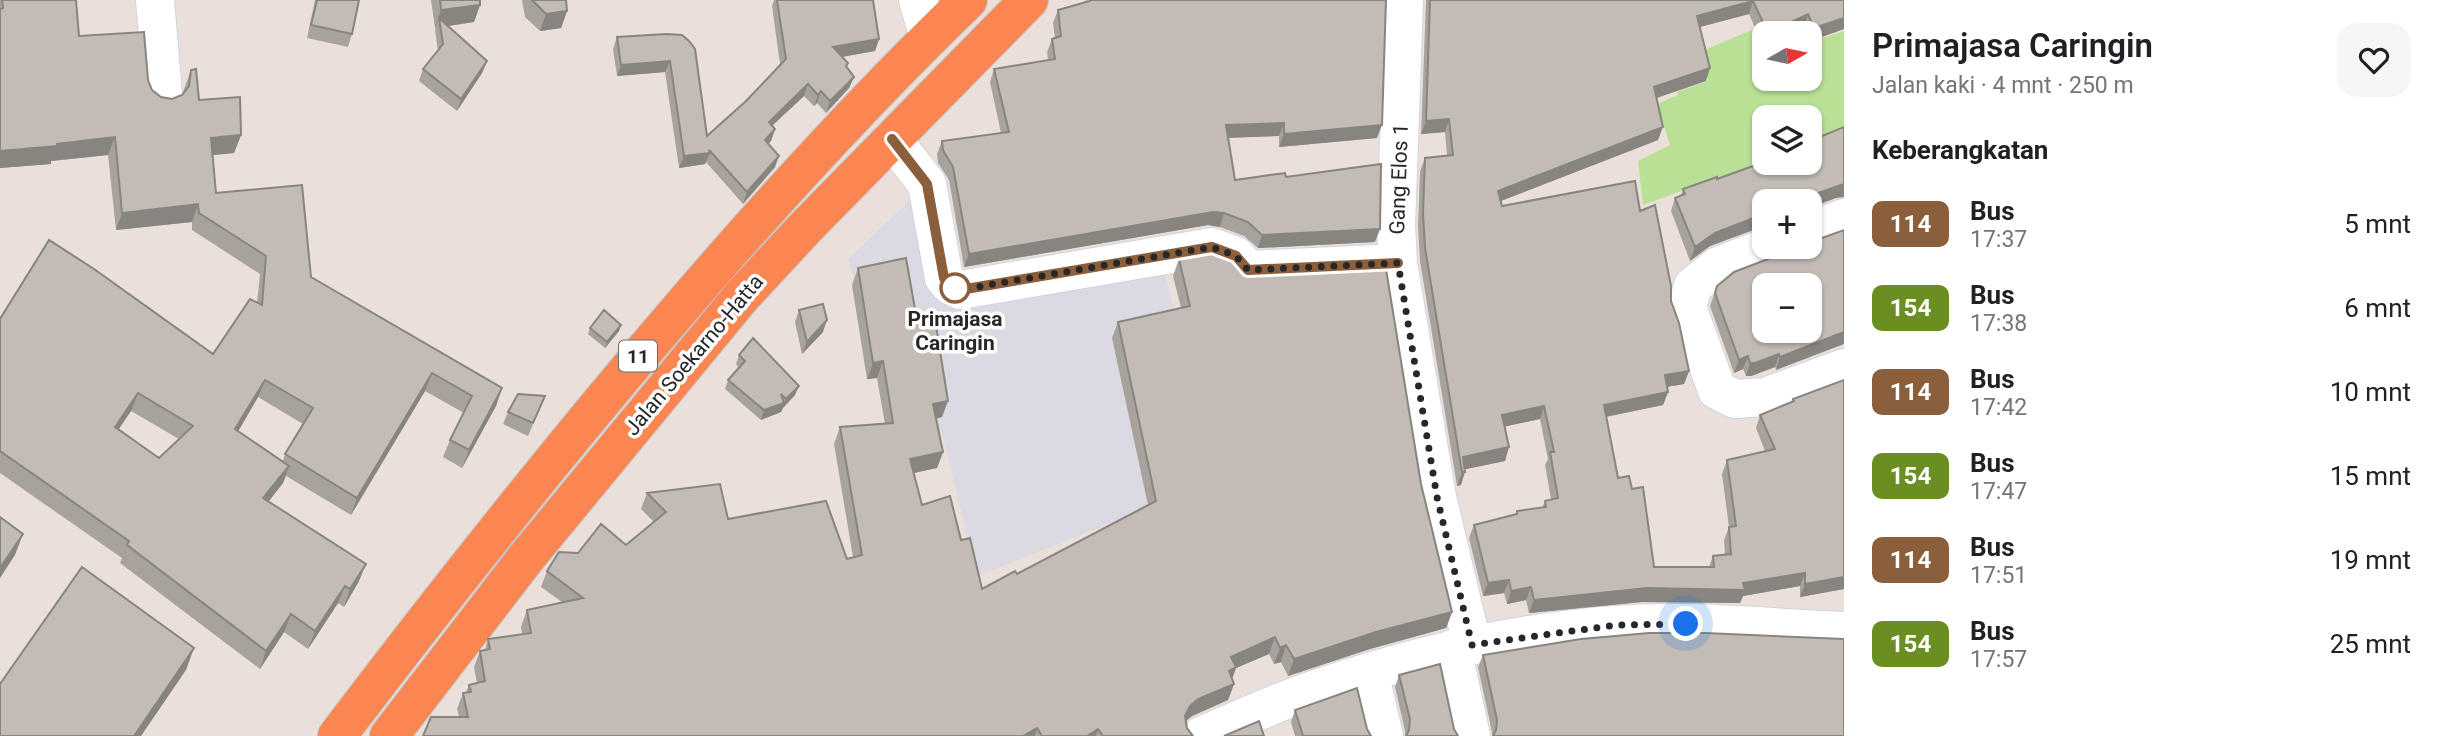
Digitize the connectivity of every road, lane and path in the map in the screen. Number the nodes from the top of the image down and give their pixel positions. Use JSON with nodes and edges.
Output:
{"nodes":[{"id":1,"x":155,"y":0,"type":"edge"},
{"id":2,"x":918,"y":0,"type":"edge"},
{"id":3,"x":968,"y":0,"type":"edge"},
{"id":4,"x":1029,"y":0,"type":"edge"},
{"id":5,"x":1404,"y":0,"type":"edge"},
{"id":6,"x":929,"y":37,"type":"junction"},
{"id":7,"x":163,"y":94,"type":"edge"},
{"id":8,"x":892,"y":139,"type":"junction"},
{"id":9,"x":1844,"y":218,"type":"edge"},
{"id":10,"x":1822,"y":226,"type":"edge"},
{"id":11,"x":1752,"y":253,"type":"edge"},
{"id":12,"x":1398,"y":263,"type":"junction"},
{"id":13,"x":1844,"y":368,"type":"edge"},
{"id":14,"x":1844,"y":631,"type":"edge"},
{"id":15,"x":1462,"y":647,"type":"junction"},
{"id":16,"x":1369,"y":672,"type":"junction"},
{"id":17,"x":337,"y":736,"type":"edge"},
{"id":18,"x":389,"y":736,"type":"edge"},
{"id":19,"x":1201,"y":736,"type":"edge"},
{"id":20,"x":1384,"y":736,"type":"edge"},
{"id":21,"x":1471,"y":736,"type":"edge"}],
"edges":[{"from":1,"to":7,"type":"street"},
{"from":2,"to":6,"type":"street"},
{"from":3,"to":6,"type":"highway","name":"Jalan Soekarno-Hatta","number":"11"},
{"from":4,"to":8,"type":"highway","name":"Jalan Soekarno-Hatta","number":"11"},
{"from":5,"to":12,"type":"street","name":"Gang Elos 1"},
{"from":6,"to":17,"type":"highway","name":"Jalan Soekarno-Hatta","number":"11"},
{"from":8,"to":12,"type":"street"},
{"from":8,"to":18,"type":"highway","name":"Jalan Soekarno-Hatta","number":"11"},
{"from":9,"to":10,"type":"street"},
{"from":11,"to":13,"type":"street"},
{"from":12,"to":15,"type":"street","name":"Gang Elos 1"},
{"from":14,"to":15,"type":"street"},
{"from":15,"to":16,"type":"street"},
{"from":15,"to":21,"type":"street","name":"Gang Elos 1"},
{"from":16,"to":19,"type":"street"},
{"from":16,"to":20,"type":"street"}]}
